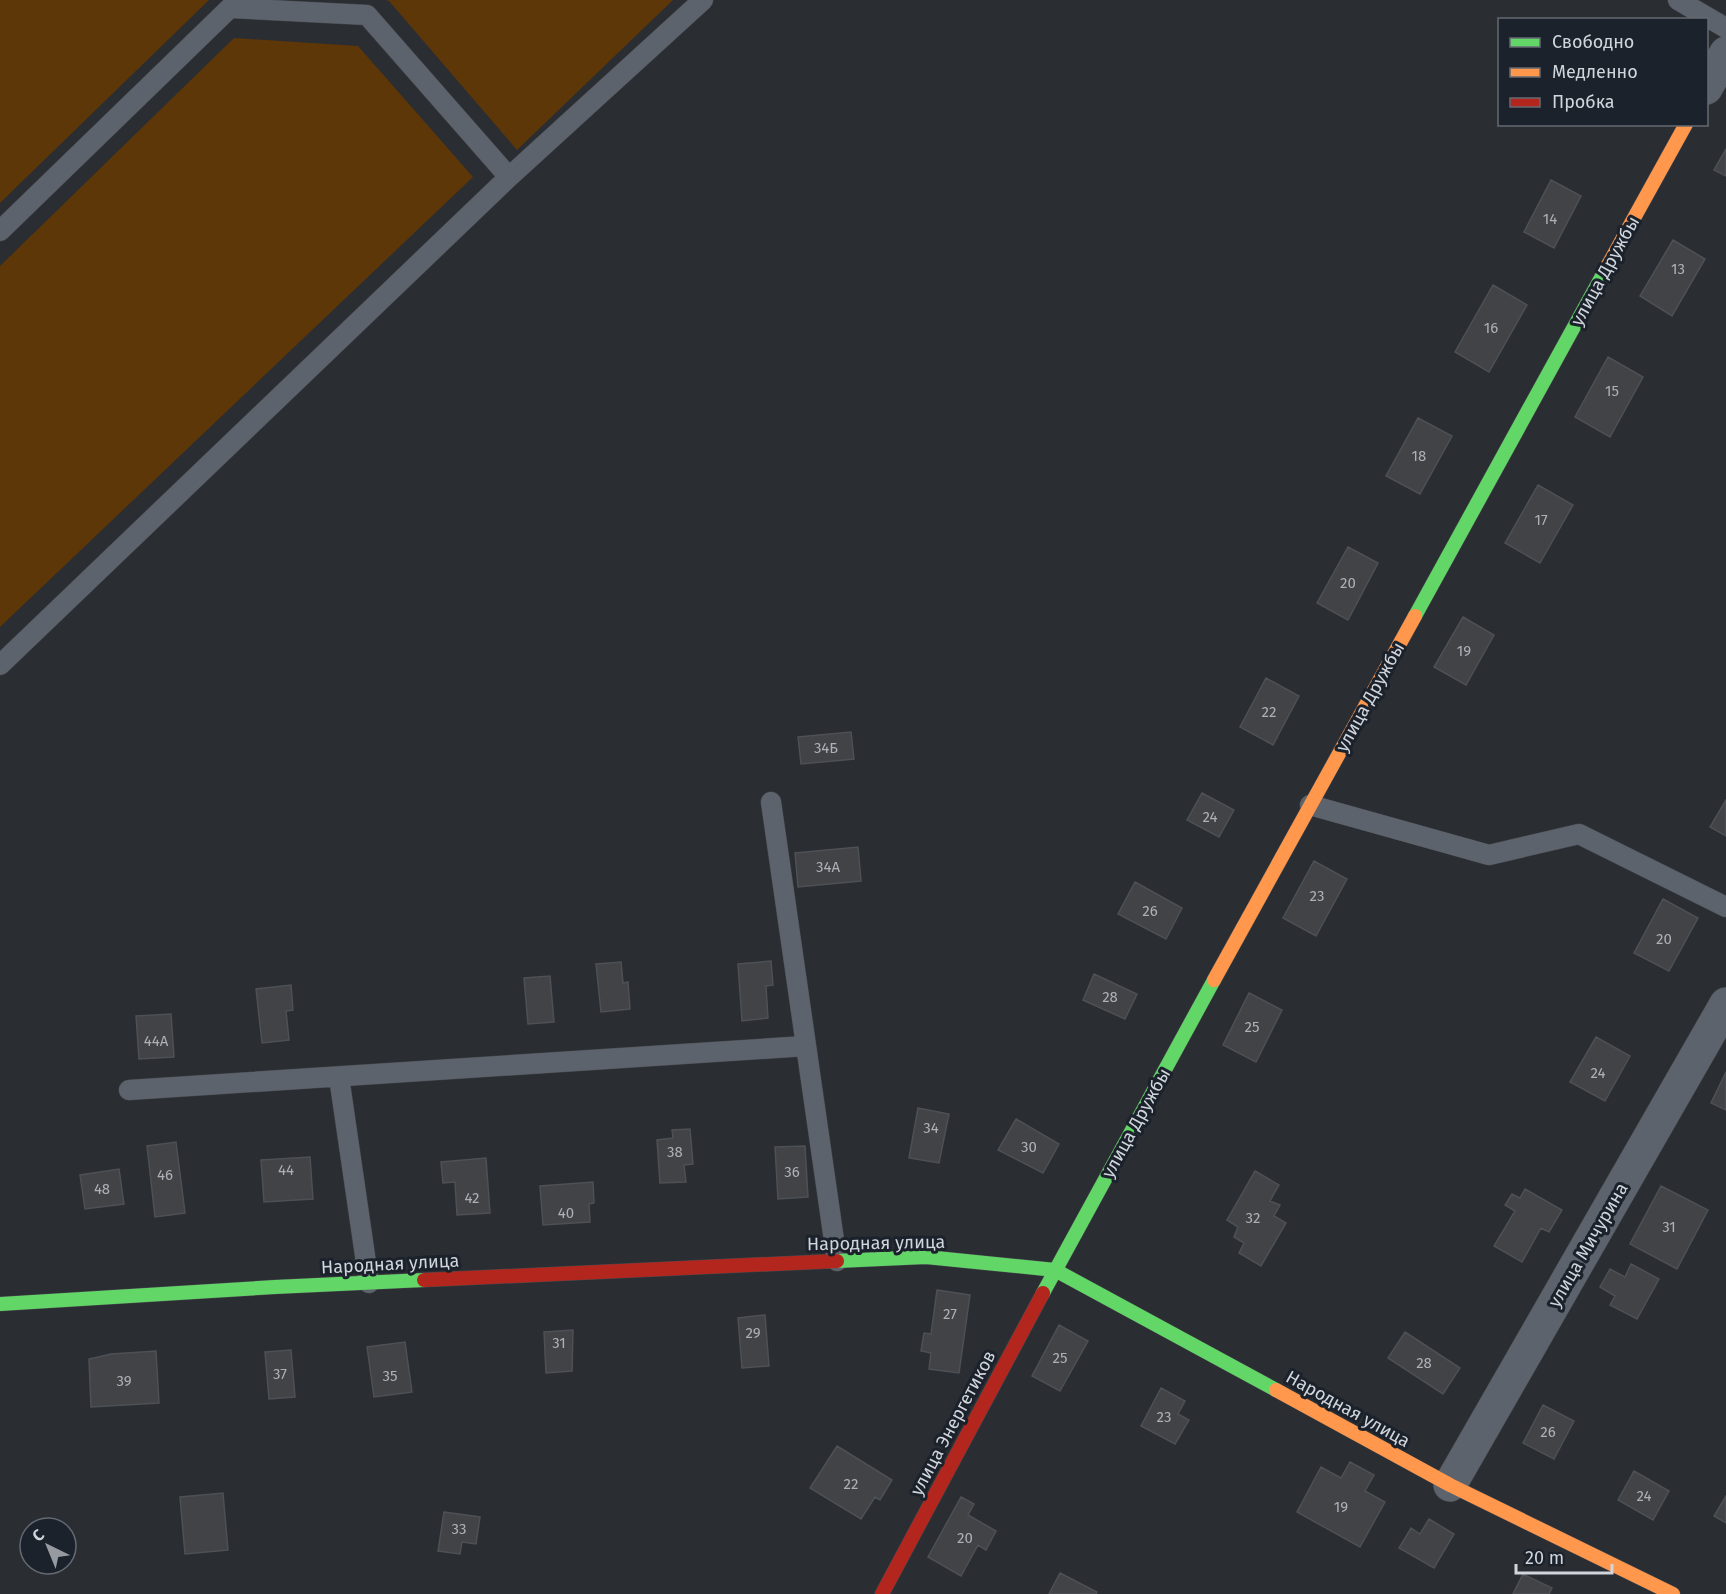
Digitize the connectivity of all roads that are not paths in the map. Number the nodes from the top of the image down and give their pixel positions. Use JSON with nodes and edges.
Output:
{"nodes":[{"id":1,"x":703,"y":0,"type":"edge"},
{"id":2,"x":1678,"y":0,"type":"edge"},
{"id":3,"x":234,"y":4,"type":"edge"},
{"id":4,"x":1726,"y":28,"type":"edge"},
{"id":5,"x":1726,"y":52,"type":"edge"},
{"id":6,"x":1708,"y":86,"type":"edge"},
{"id":7,"x":1685,"y":126,"type":"edge"},
{"id":8,"x":509,"y":177,"type":"junction"},
{"id":9,"x":0,"y":231,"type":"edge"},
{"id":10,"x":0,"y":665,"type":"edge"},
{"id":11,"x":771,"y":802,"type":"dead end"},
{"id":12,"x":1311,"y":806,"type":"junction"},
{"id":13,"x":1726,"y":907,"type":"edge"},
{"id":14,"x":1726,"y":1004,"type":"edge"},
{"id":15,"x":806,"y":1046,"type":"junction"},
{"id":16,"x":339,"y":1077,"type":"junction"},
{"id":17,"x":129,"y":1090,"type":"dead end"},
{"id":18,"x":837,"y":1261,"type":"junction"},
{"id":19,"x":1055,"y":1270,"type":"junction"},
{"id":20,"x":369,"y":1283,"type":"junction"},
{"id":21,"x":0,"y":1304,"type":"edge"},
{"id":22,"x":1450,"y":1485,"type":"junction"},
{"id":23,"x":882,"y":1594,"type":"edge"},
{"id":24,"x":1672,"y":1594,"type":"edge"}],
"edges":[{"from":1,"to":8,"type":"lane"},
{"from":2,"to":4,"type":"lane"},
{"from":3,"to":8,"type":"lane"},
{"from":3,"to":9,"type":"lane"},
{"from":5,"to":6,"type":"street"},
{"from":7,"to":12,"type":"street","name":"улица Дружбы"},
{"from":8,"to":10,"type":"lane"},
{"from":11,"to":15,"type":"lane"},
{"from":12,"to":13,"type":"lane"},
{"from":12,"to":19,"type":"street","name":"улица Дружбы"},
{"from":14,"to":22,"type":"street","name":"улица Мичурина"},
{"from":15,"to":16,"type":"lane"},
{"from":15,"to":18,"type":"lane"},
{"from":16,"to":17,"type":"lane"},
{"from":16,"to":20,"type":"lane"},
{"from":18,"to":19,"type":"street","name":"Народная улица"},
{"from":18,"to":20,"type":"street","name":"Народная улица"},
{"from":19,"to":22,"type":"street","name":"Народная улица"},
{"from":19,"to":23,"type":"street","name":"улица Энергетиков"},
{"from":20,"to":21,"type":"street","name":"Народная улица"},
{"from":22,"to":24,"type":"street","name":"Народная улица"}]}
